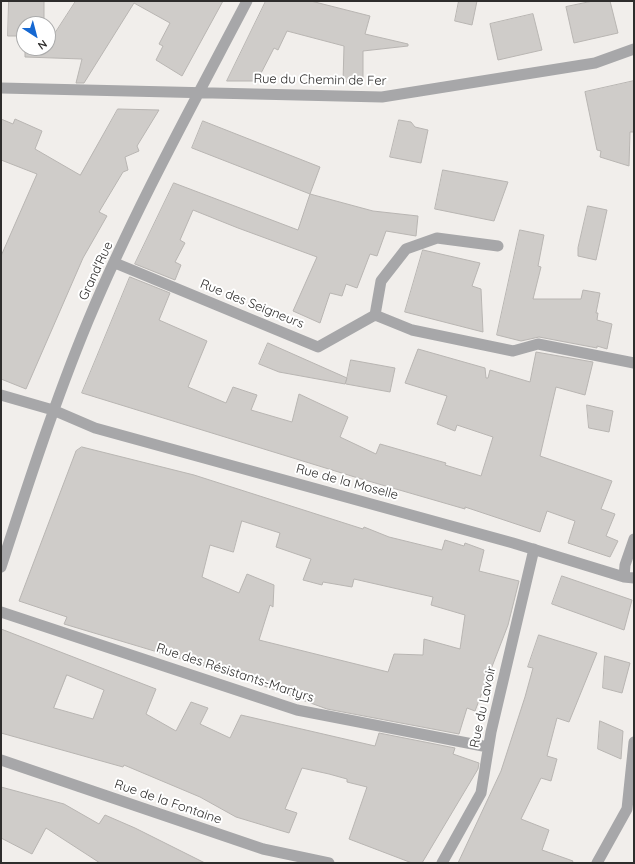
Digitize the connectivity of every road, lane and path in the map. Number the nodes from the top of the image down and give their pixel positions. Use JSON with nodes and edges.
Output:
{"nodes":[{"id":1,"x":247,"y":1,"type":"edge"},
{"id":2,"x":634,"y":49,"type":"edge"},
{"id":3,"x":1,"y":88,"type":"edge"},
{"id":4,"x":199,"y":92,"type":"junction"},
{"id":5,"x":498,"y":246,"type":"dead end"},
{"id":6,"x":115,"y":263,"type":"junction"},
{"id":7,"x":375,"y":315,"type":"junction"},
{"id":8,"x":634,"y":363,"type":"edge"},
{"id":9,"x":1,"y":395,"type":"edge"},
{"id":10,"x":53,"y":410,"type":"junction"},
{"id":11,"x":634,"y":539,"type":"edge"},
{"id":12,"x":534,"y":549,"type":"junction"},
{"id":13,"x":1,"y":567,"type":"edge"},
{"id":14,"x":629,"y":578,"type":"edge"},
{"id":15,"x":1,"y":612,"type":"edge"},
{"id":16,"x":634,"y":742,"type":"edge"},
{"id":17,"x":488,"y":747,"type":"junction"},
{"id":18,"x":1,"y":760,"type":"edge"},
{"id":19,"x":329,"y":863,"type":"edge"},
{"id":20,"x":442,"y":863,"type":"edge"},
{"id":21,"x":597,"y":863,"type":"edge"}],
"edges":[{"from":1,"to":4,"type":"street","name":"Grand'Rue"},
{"from":2,"to":4,"type":"street","name":"Rue du Chemin de Fer"},
{"from":3,"to":4,"type":"street","name":"Rue du Chemin de Fer"},
{"from":4,"to":6,"type":"street","name":"Grand'Rue"},
{"from":5,"to":7,"type":"street"},
{"from":6,"to":7,"type":"street","name":"Rue des Seigneurs"},
{"from":6,"to":10,"type":"street","name":"Grand'Rue"},
{"from":7,"to":8,"type":"street"},
{"from":9,"to":10,"type":"street","name":"Rue de la Moselle"},
{"from":10,"to":12,"type":"street","name":"Rue de la Moselle"},
{"from":10,"to":13,"type":"street","name":"Grand'Rue"},
{"from":11,"to":14,"type":"street"},
{"from":12,"to":14,"type":"street","name":"Rue de la Moselle"},
{"from":12,"to":17,"type":"street","name":"Rue du Lavoir"},
{"from":15,"to":17,"type":"street","name":"Rue des Résistants-Martyrs"},
{"from":16,"to":21,"type":"street"},
{"from":17,"to":20,"type":"street","name":"Rue du Lavoir"},
{"from":18,"to":19,"type":"street","name":"Rue de la Fontaine"}]}
